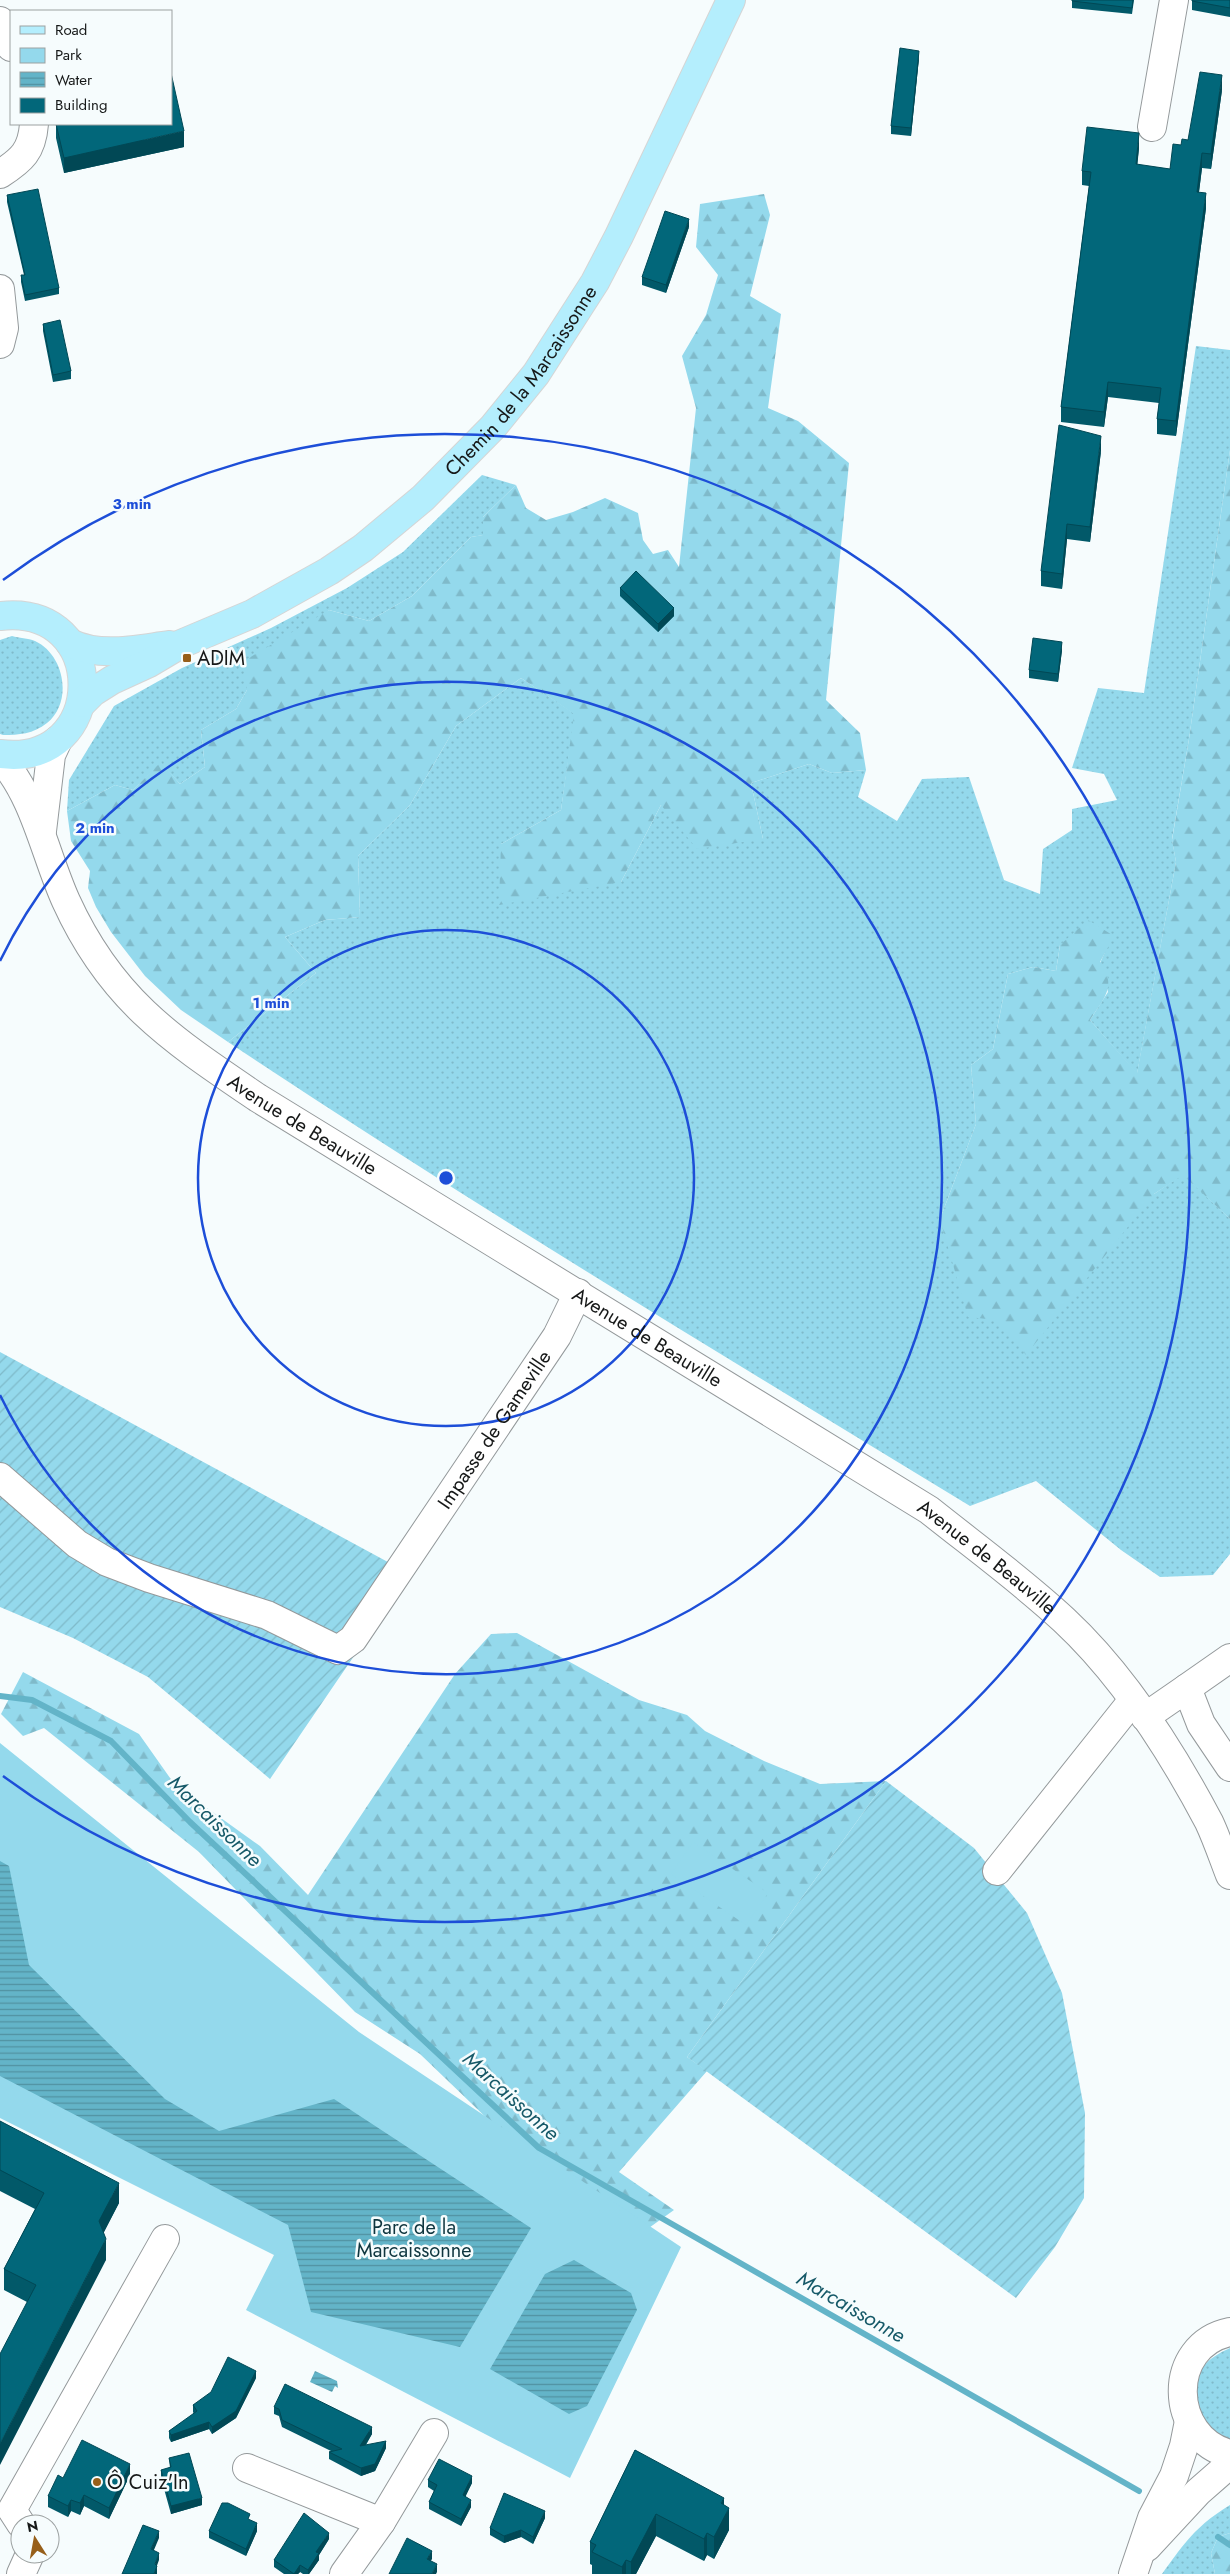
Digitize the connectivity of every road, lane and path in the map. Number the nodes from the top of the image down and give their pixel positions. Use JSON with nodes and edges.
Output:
{"nodes":[{"id":1,"x":731,"y":0,"type":"edge"},
{"id":2,"x":1174,"y":0,"type":"edge"},
{"id":3,"x":0,"y":21,"type":"edge"},
{"id":4,"x":10,"y":45,"type":"edge"},
{"id":5,"x":34,"y":125,"type":"edge"},
{"id":6,"x":1152,"y":127,"type":"dead end"},
{"id":7,"x":0,"y":174,"type":"edge"},
{"id":8,"x":0,"y":289,"type":"edge"},
{"id":9,"x":0,"y":344,"type":"edge"},
{"id":10,"x":0,"y":616,"type":"edge"},
{"id":11,"x":70,"y":643,"type":"junction"},
{"id":12,"x":181,"y":644,"type":"junction"},
{"id":13,"x":82,"y":703,"type":"junction"},
{"id":14,"x":58,"y":740,"type":"junction"},
{"id":15,"x":0,"y":754,"type":"edge"},
{"id":16,"x":0,"y":758,"type":"edge"},
{"id":17,"x":42,"y":831,"type":"junction"},
{"id":18,"x":578,"y":1293,"type":"junction"},
{"id":19,"x":0,"y":1477,"type":"edge"},
{"id":20,"x":1230,"y":1658,"type":"edge"},
{"id":21,"x":1186,"y":1688,"type":"junction"},
{"id":22,"x":1139,"y":1709,"type":"junction"},
{"id":23,"x":1230,"y":1767,"type":"edge"},
{"id":24,"x":996,"y":1871,"type":"dead end"},
{"id":25,"x":1230,"y":1875,"type":"edge"},
{"id":26,"x":165,"y":2239,"type":"dead end"},
{"id":27,"x":1229,"y":2331,"type":"edge"},
{"id":28,"x":1189,"y":2421,"type":"junction"},
{"id":29,"x":434,"y":2433,"type":"dead end"},
{"id":30,"x":1230,"y":2454,"type":"edge"},
{"id":31,"x":1230,"y":2464,"type":"edge"},
{"id":32,"x":247,"y":2468,"type":"dead end"},
{"id":33,"x":15,"y":2514,"type":"edge"},
{"id":34,"x":381,"y":2522,"type":"junction"},
{"id":35,"x":1137,"y":2564,"type":"edge"},
{"id":36,"x":344,"y":2574,"type":"edge"}],
"edges":[{"from":1,"to":12,"type":"main road","name":"Chemin de la Marcaissonne"},
{"from":2,"to":6,"type":"street"},
{"from":3,"to":4,"type":"street"},
{"from":5,"to":7,"type":"street"},
{"from":8,"to":9,"type":"street"},
{"from":10,"to":11,"type":"main road"},
{"from":11,"to":12,"type":"main road","name":"Chemin de la Marcaissonne"},
{"from":11,"to":13,"type":"main road"},
{"from":12,"to":13,"type":"main road","name":"Chemin de la Marcaissonne"},
{"from":13,"to":14,"type":"main road"},
{"from":14,"to":15,"type":"main road"},
{"from":14,"to":17,"type":"street","name":"Avenue de Beauville"},
{"from":16,"to":17,"type":"street","name":"Avenue de Beauville"},
{"from":17,"to":18,"type":"street","name":"Avenue de Beauville"},
{"from":18,"to":19,"type":"street","name":"Impasse de Gameville"},
{"from":18,"to":22,"type":"street","name":"Avenue de Beauville"},
{"from":20,"to":21,"type":"street"},
{"from":21,"to":22,"type":"street"},
{"from":21,"to":23,"type":"street"},
{"from":22,"to":24,"type":"street"},
{"from":22,"to":25,"type":"street","name":"Avenue de Beauville"},
{"from":26,"to":33,"type":"street"},
{"from":27,"to":28,"type":"street"},
{"from":28,"to":30,"type":"street"},
{"from":28,"to":35,"type":"street"},
{"from":29,"to":34,"type":"street"},
{"from":31,"to":35,"type":"street"},
{"from":32,"to":34,"type":"street"},
{"from":34,"to":36,"type":"street"}]}
